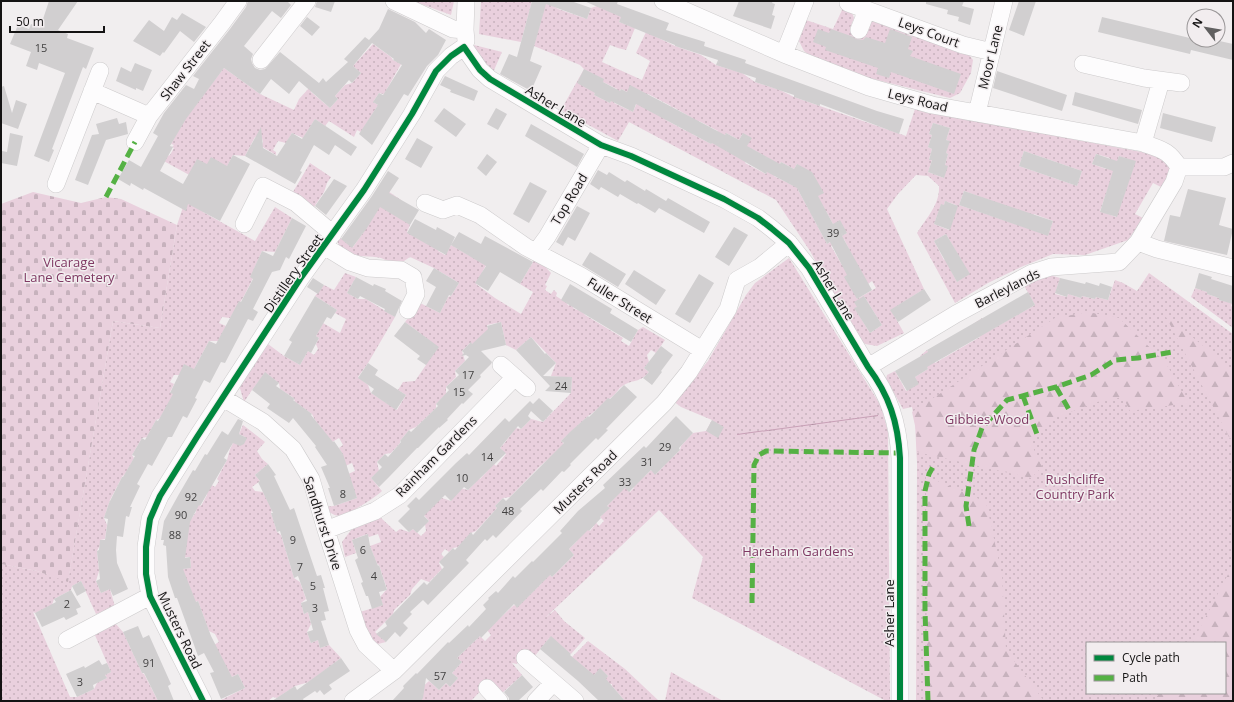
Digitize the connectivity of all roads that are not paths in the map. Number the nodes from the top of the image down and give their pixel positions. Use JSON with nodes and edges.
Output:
{"nodes":[{"id":1,"x":238,"y":1,"type":"edge"},
{"id":2,"x":307,"y":1,"type":"edge"},
{"id":3,"x":394,"y":1,"type":"edge"},
{"id":4,"x":466,"y":1,"type":"edge"},
{"id":5,"x":662,"y":1,"type":"edge"},
{"id":6,"x":804,"y":1,"type":"edge"},
{"id":7,"x":1004,"y":1,"type":"edge"},
{"id":8,"x":848,"y":3,"type":"dead end"},
{"id":9,"x":867,"y":10,"type":"junction"},
{"id":10,"x":465,"y":30,"type":"junction"},
{"id":11,"x":859,"y":30,"type":"dead end"},
{"id":12,"x":464,"y":47,"type":"junction"},
{"id":13,"x":992,"y":52,"type":"junction"},
{"id":14,"x":784,"y":54,"type":"junction"},
{"id":15,"x":261,"y":60,"type":"dead end"},
{"id":16,"x":1083,"y":64,"type":"dead end"},
{"id":17,"x":100,"y":71,"type":"dead end"},
{"id":18,"x":1161,"y":80,"type":"junction"},
{"id":19,"x":1181,"y":83,"type":"dead end"},
{"id":20,"x":92,"y":91,"type":"junction"},
{"id":21,"x":977,"y":113,"type":"junction"},
{"id":22,"x":149,"y":116,"type":"junction"},
{"id":23,"x":135,"y":142,"type":"dead end"},
{"id":24,"x":1143,"y":143,"type":"junction"},
{"id":25,"x":601,"y":145,"type":"junction"},
{"id":26,"x":1233,"y":163,"type":"edge"},
{"id":27,"x":1179,"y":167,"type":"junction"},
{"id":28,"x":54,"y":176,"type":"dead end"},
{"id":29,"x":425,"y":203,"type":"dead end"},
{"id":30,"x":244,"y":224,"type":"dead end"},
{"id":31,"x":328,"y":240,"type":"junction"},
{"id":32,"x":1138,"y":242,"type":"junction"},
{"id":33,"x":789,"y":243,"type":"junction"},
{"id":34,"x":536,"y":252,"type":"junction"},
{"id":35,"x":1233,"y":268,"type":"edge"},
{"id":36,"x":408,"y":310,"type":"dead end"},
{"id":37,"x":702,"y":350,"type":"junction"},
{"id":38,"x":501,"y":364,"type":"dead end"},
{"id":39,"x":868,"y":367,"type":"junction"},
{"id":40,"x":223,"y":398,"type":"junction"},
{"id":41,"x":150,"y":519,"type":"joint"},
{"id":42,"x":326,"y":530,"type":"junction"},
{"id":43,"x":150,"y":596,"type":"junction"},
{"id":44,"x":76,"y":640,"type":"dead end"},
{"id":45,"x":525,"y":658,"type":"dead end"},
{"id":46,"x":394,"y":671,"type":"junction"},
{"id":47,"x":553,"y":683,"type":"junction"},
{"id":48,"x":487,"y":688,"type":"dead end"},
{"id":49,"x":203,"y":701,"type":"edge"},
{"id":50,"x":353,"y":701,"type":"edge"},
{"id":51,"x":499,"y":701,"type":"edge"},
{"id":52,"x":536,"y":701,"type":"edge"},
{"id":53,"x":575,"y":701,"type":"edge"},
{"id":54,"x":900,"y":701,"type":"edge"}],
"edges":[{"from":1,"to":22,"type":"street","name":"Shaw Street"},
{"from":2,"to":15,"type":"street"},
{"from":3,"to":10,"type":"street"},
{"from":4,"to":10,"type":"street"},
{"from":5,"to":14,"type":"street","name":"Leys Road"},
{"from":6,"to":14,"type":"street"},
{"from":7,"to":13,"type":"street","name":"Moor Lane"},
{"from":8,"to":9,"type":"street","name":"Leys Court"},
{"from":9,"to":11,"type":"street"},
{"from":9,"to":13,"type":"street","name":"Leys Court"},
{"from":10,"to":12,"type":"street"},
{"from":12,"to":25,"type":"street","name":"Asher Lane"},
{"from":12,"to":31,"type":"street","name":"Distillery Street"},
{"from":13,"to":21,"type":"street","name":"Moor Lane"},
{"from":14,"to":21,"type":"street","name":"Leys Road"},
{"from":16,"to":18,"type":"street"},
{"from":17,"to":20,"type":"street"},
{"from":18,"to":19,"type":"street"},
{"from":18,"to":24,"type":"street"},
{"from":20,"to":22,"type":"street"},
{"from":20,"to":28,"type":"street"},
{"from":21,"to":24,"type":"street","name":"Leys Road"},
{"from":22,"to":23,"type":"street","name":"Shaw Street"},
{"from":24,"to":27,"type":"street","name":"Leys Road"},
{"from":25,"to":33,"type":"street","name":"Asher Lane"},
{"from":25,"to":34,"type":"street","name":"Top Road"},
{"from":26,"to":27,"type":"street"},
{"from":27,"to":32,"type":"street","name":"Barleylands"},
{"from":29,"to":34,"type":"street","name":"Fuller Street"},
{"from":30,"to":31,"type":"street"},
{"from":31,"to":36,"type":"street"},
{"from":31,"to":40,"type":"street","name":"Distillery Street"},
{"from":32,"to":35,"type":"street"},
{"from":32,"to":39,"type":"street","name":"Barleylands"},
{"from":33,"to":37,"type":"street","name":"Musters Road"},
{"from":33,"to":39,"type":"street","name":"Asher Lane"},
{"from":34,"to":37,"type":"street","name":"Fuller Street"},
{"from":37,"to":46,"type":"street","name":"Musters Road"},
{"from":38,"to":42,"type":"street","name":"Rainham Gardens"},
{"from":39,"to":54,"type":"street","name":"Asher Lane"},
{"from":40,"to":41,"type":"street","name":"Distillery Street"},
{"from":40,"to":42,"type":"street","name":"Sandhurst Drive"},
{"from":41,"to":43,"type":"street","name":"Musters Road"},
{"from":42,"to":46,"type":"street","name":"Sandhurst Drive"},
{"from":43,"to":44,"type":"street"},
{"from":43,"to":49,"type":"street","name":"Musters Road"},
{"from":45,"to":47,"type":"street"},
{"from":46,"to":50,"type":"street","name":"Musters Road"},
{"from":47,"to":52,"type":"street"},
{"from":47,"to":53,"type":"street"},
{"from":48,"to":51,"type":"street"}]}
